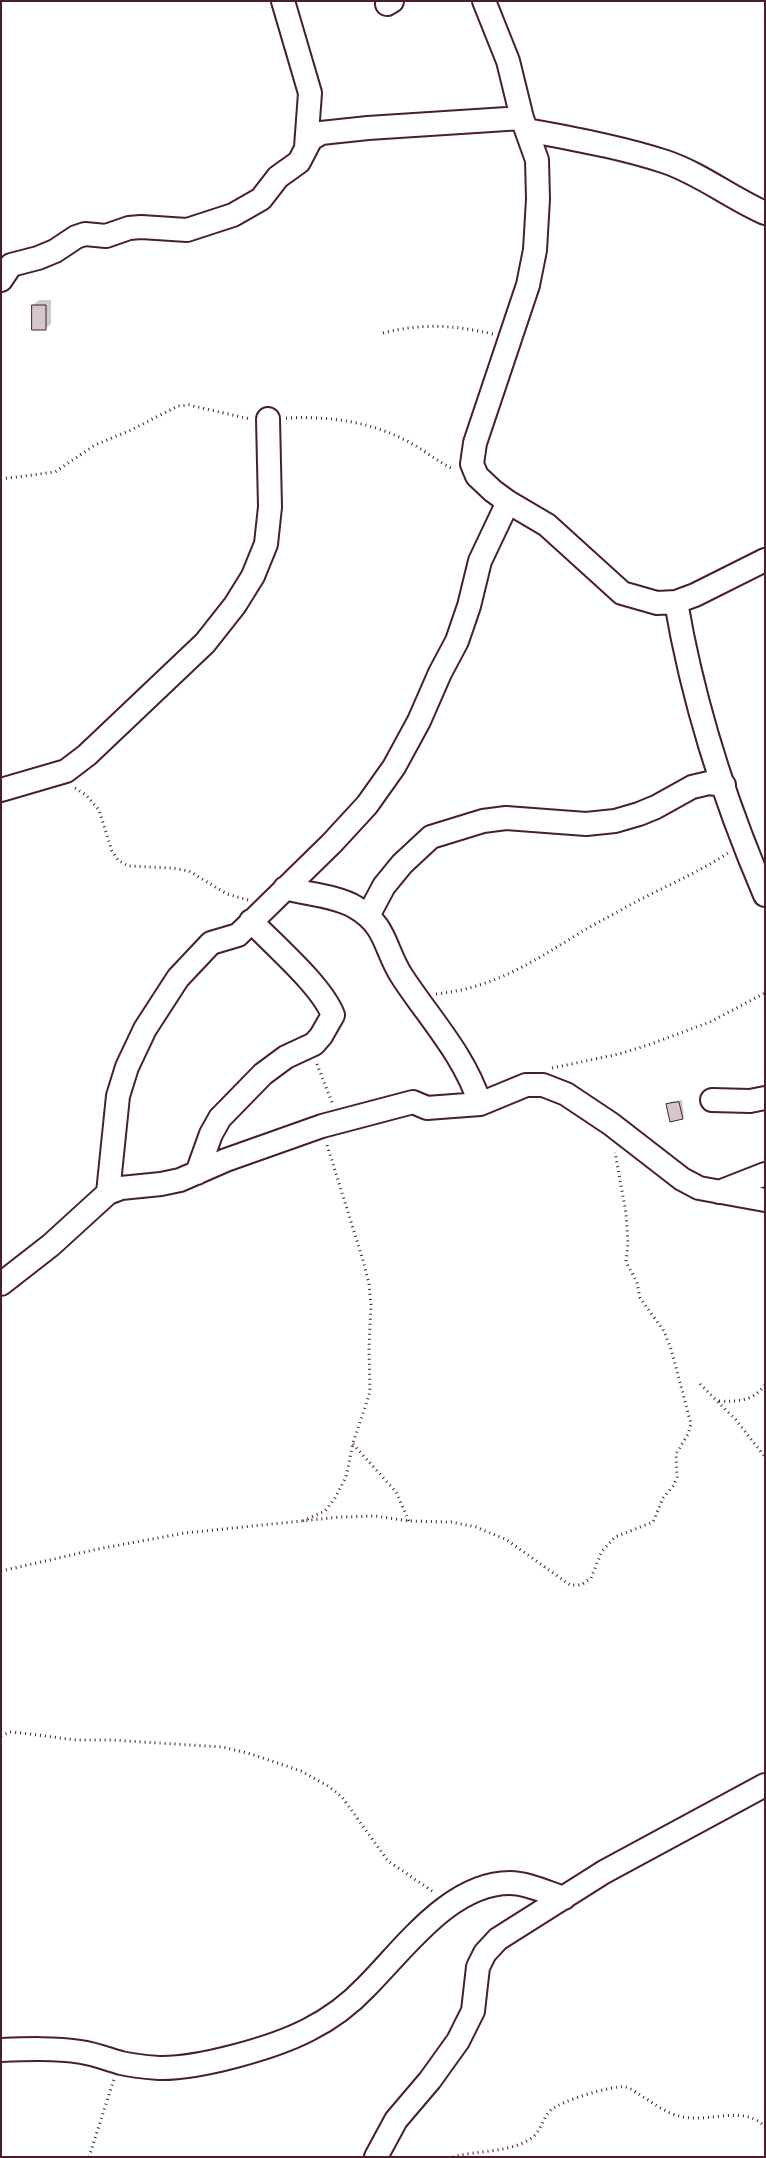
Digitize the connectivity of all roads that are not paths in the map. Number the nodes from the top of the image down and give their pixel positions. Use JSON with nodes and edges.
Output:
{"nodes":[{"id":1,"x":283,"y":1,"type":"edge"},
{"id":2,"x":484,"y":1,"type":"edge"},
{"id":3,"x":525,"y":124,"type":"junction"},
{"id":4,"x":306,"y":147,"type":"junction"},
{"id":5,"x":765,"y":213,"type":"edge"},
{"id":6,"x":1,"y":280,"type":"edge"},
{"id":7,"x":268,"y":419,"type":"road end"},
{"id":8,"x":508,"y":502,"type":"junction"},
{"id":9,"x":765,"y":560,"type":"edge"},
{"id":10,"x":676,"y":602,"type":"junction"},
{"id":11,"x":724,"y":785,"type":"junction"},
{"id":12,"x":1,"y":790,"type":"edge"},
{"id":13,"x":286,"y":888,"type":"junction"},
{"id":14,"x":765,"y":894,"type":"edge"},
{"id":15,"x":368,"y":916,"type":"junction"},
{"id":16,"x":251,"y":921,"type":"junction"},
{"id":17,"x":765,"y":1098,"type":"edge"},
{"id":18,"x":712,"y":1100,"type":"dead end"},
{"id":19,"x":480,"y":1104,"type":"junction"},
{"id":20,"x":197,"y":1173,"type":"junction"},
{"id":21,"x":765,"y":1174,"type":"edge"},
{"id":22,"x":717,"y":1192,"type":"junction"},
{"id":23,"x":108,"y":1193,"type":"junction"},
{"id":24,"x":765,"y":1200,"type":"edge"},
{"id":25,"x":1,"y":1284,"type":"edge"},
{"id":26,"x":765,"y":1785,"type":"edge"},
{"id":27,"x":564,"y":1898,"type":"junction"},
{"id":28,"x":1,"y":2050,"type":"edge"},
{"id":29,"x":376,"y":2157,"type":"edge"}],
"edges":[{"from":1,"to":4,"type":"street"},
{"from":2,"to":3,"type":"street"},
{"from":3,"to":4,"type":"street"},
{"from":3,"to":5,"type":"street"},
{"from":3,"to":8,"type":"street"},
{"from":4,"to":6,"type":"street"},
{"from":7,"to":12,"type":"street"},
{"from":8,"to":10,"type":"street"},
{"from":8,"to":13,"type":"street"},
{"from":9,"to":10,"type":"street"},
{"from":10,"to":11,"type":"street"},
{"from":11,"to":14,"type":"street"},
{"from":11,"to":15,"type":"street"},
{"from":13,"to":15,"type":"street"},
{"from":13,"to":16,"type":"street"},
{"from":15,"to":19,"type":"street"},
{"from":16,"to":20,"type":"street"},
{"from":16,"to":23,"type":"street"},
{"from":17,"to":18,"type":"street"},
{"from":19,"to":20,"type":"street"},
{"from":19,"to":22,"type":"street"},
{"from":20,"to":23,"type":"street"},
{"from":21,"to":22,"type":"street"},
{"from":22,"to":24,"type":"street"},
{"from":23,"to":25,"type":"street"},
{"from":26,"to":27,"type":"street"},
{"from":27,"to":28,"type":"street"},
{"from":27,"to":29,"type":"street"}]}
